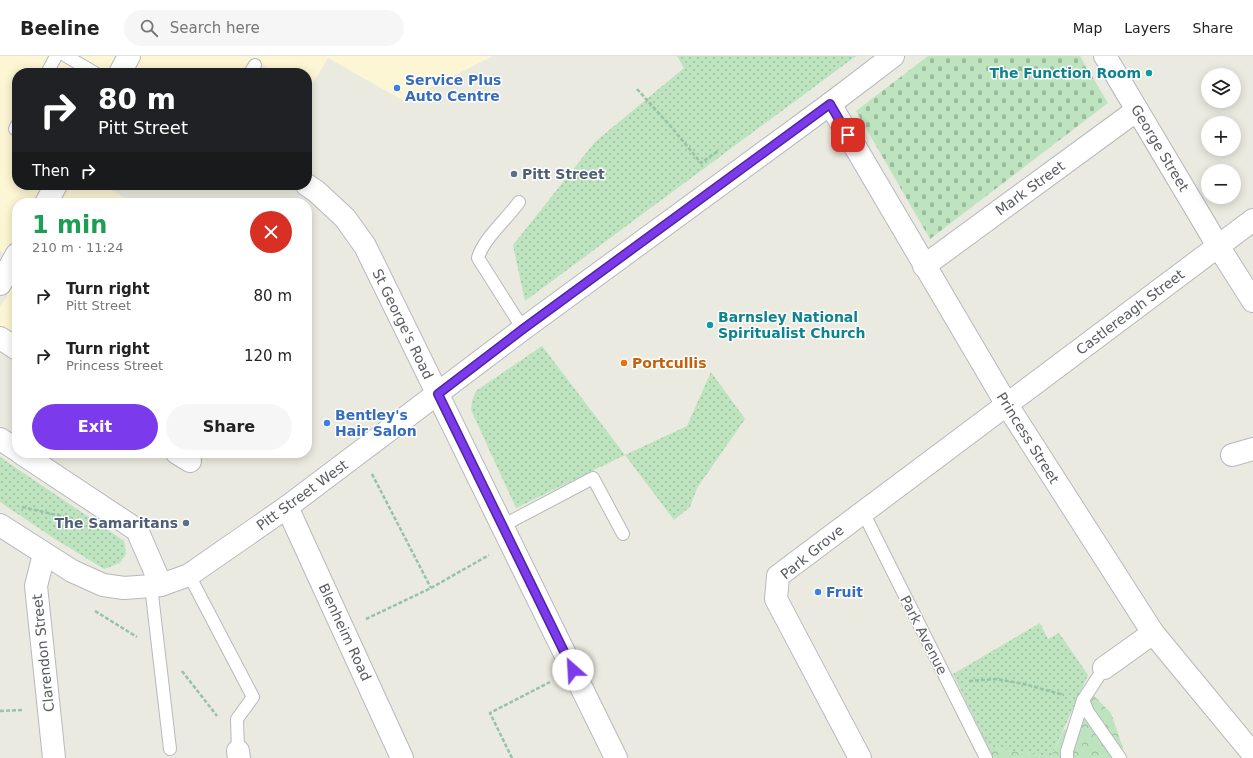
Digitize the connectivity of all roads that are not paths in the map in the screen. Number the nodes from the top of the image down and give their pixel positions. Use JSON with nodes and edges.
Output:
{"nodes":[{"id":1,"x":56,"y":56,"type":"edge"},
{"id":2,"x":66,"y":56,"type":"edge"},
{"id":3,"x":129,"y":56,"type":"edge"},
{"id":4,"x":894,"y":56,"type":"edge"},
{"id":5,"x":1105,"y":56,"type":"edge"},
{"id":6,"x":50,"y":68,"type":"edge"},
{"id":7,"x":86,"y":68,"type":"edge"},
{"id":8,"x":123,"y":68,"type":"edge"},
{"id":9,"x":830,"y":104,"type":"junction"},
{"id":10,"x":1137,"y":110,"type":"junction"},
{"id":11,"x":312,"y":188,"type":"edge"},
{"id":12,"x":519,"y":202,"type":"dead end"},
{"id":13,"x":1253,"y":220,"type":"edge"},
{"id":14,"x":1218,"y":246,"type":"junction"},
{"id":15,"x":924,"y":266,"type":"junction"},
{"id":16,"x":1252,"y":299,"type":"edge"},
{"id":17,"x":523,"y":329,"type":"junction"},
{"id":18,"x":0,"y":338,"type":"edge"},
{"id":19,"x":12,"y":346,"type":"edge"},
{"id":20,"x":438,"y":394,"type":"junction"},
{"id":21,"x":1007,"y":405,"type":"junction"},
{"id":22,"x":0,"y":439,"type":"edge"},
{"id":23,"x":12,"y":447,"type":"edge"},
{"id":24,"x":1253,"y":449,"type":"edge"},
{"id":25,"x":1232,"y":455,"type":"dead end"},
{"id":26,"x":29,"y":458,"type":"edge"},
{"id":27,"x":287,"y":507,"type":"junction"},
{"id":28,"x":863,"y":512,"type":"junction"},
{"id":29,"x":0,"y":525,"type":"edge"},
{"id":30,"x":506,"y":534,"type":"junction"},
{"id":31,"x":623,"y":534,"type":"dead end"},
{"id":32,"x":44,"y":554,"type":"junction"},
{"id":33,"x":189,"y":575,"type":"junction"},
{"id":34,"x":156,"y":585,"type":"junction"},
{"id":35,"x":1153,"y":633,"type":"junction"},
{"id":36,"x":1104,"y":668,"type":"joint"},
{"id":37,"x":1082,"y":700,"type":"junction"},
{"id":38,"x":170,"y":749,"type":"dead end"},
{"id":39,"x":239,"y":754,"type":"edge"},
{"id":40,"x":1253,"y":754,"type":"edge"},
{"id":41,"x":54,"y":758,"type":"edge"},
{"id":42,"x":402,"y":758,"type":"edge"},
{"id":43,"x":616,"y":758,"type":"edge"},
{"id":44,"x":860,"y":758,"type":"edge"},
{"id":45,"x":986,"y":758,"type":"edge"},
{"id":46,"x":1068,"y":758,"type":"edge"},
{"id":47,"x":1120,"y":758,"type":"edge"}],
"edges":[{"from":1,"to":6,"type":"lane"},
{"from":2,"to":7,"type":"lane"},
{"from":3,"to":8,"type":"street"},
{"from":4,"to":9,"type":"street"},
{"from":5,"to":10,"type":"street","name":"George Street"},
{"from":9,"to":15,"type":"street","name":"Princess Street"},
{"from":9,"to":17,"type":"street"},
{"from":10,"to":14,"type":"street","name":"George Street"},
{"from":10,"to":15,"type":"street","name":"Mark Street"},
{"from":11,"to":20,"type":"street","name":"St George's Road"},
{"from":12,"to":17,"type":"lane"},
{"from":13,"to":14,"type":"street","name":"Castlereagh Street"},
{"from":14,"to":16,"type":"street","name":"George Street"},
{"from":14,"to":21,"type":"street","name":"Castlereagh Street"},
{"from":15,"to":21,"type":"street","name":"Princess Street"},
{"from":17,"to":20,"type":"street"},
{"from":18,"to":19,"type":"street"},
{"from":20,"to":27,"type":"street","name":"Pitt Street West"},
{"from":20,"to":30,"type":"street","name":"St George's Road"},
{"from":21,"to":28,"type":"street","name":"Park Grove"},
{"from":21,"to":35,"type":"street","name":"Princess Street"},
{"from":22,"to":23,"type":"street"},
{"from":24,"to":25,"type":"street"},
{"from":26,"to":34,"type":"street"},
{"from":27,"to":33,"type":"street","name":"Pitt Street West"},
{"from":27,"to":42,"type":"street","name":"Blenheim Road"},
{"from":28,"to":44,"type":"street","name":"Park Grove"},
{"from":28,"to":45,"type":"lane","name":"Park Avenue"},
{"from":29,"to":32,"type":"street"},
{"from":30,"to":31,"type":"lane"},
{"from":30,"to":43,"type":"street","name":"St George's Road"},
{"from":32,"to":34,"type":"street","name":"Pitt Street West"},
{"from":32,"to":41,"type":"street","name":"Clarendon Street"},
{"from":33,"to":34,"type":"street","name":"Pitt Street West"},
{"from":33,"to":39,"type":"lane"},
{"from":34,"to":38,"type":"lane"},
{"from":35,"to":36,"type":"street"},
{"from":35,"to":40,"type":"street","name":"Princess Street"},
{"from":36,"to":37,"type":"lane"},
{"from":37,"to":46,"type":"lane"},
{"from":37,"to":47,"type":"lane"}]}
